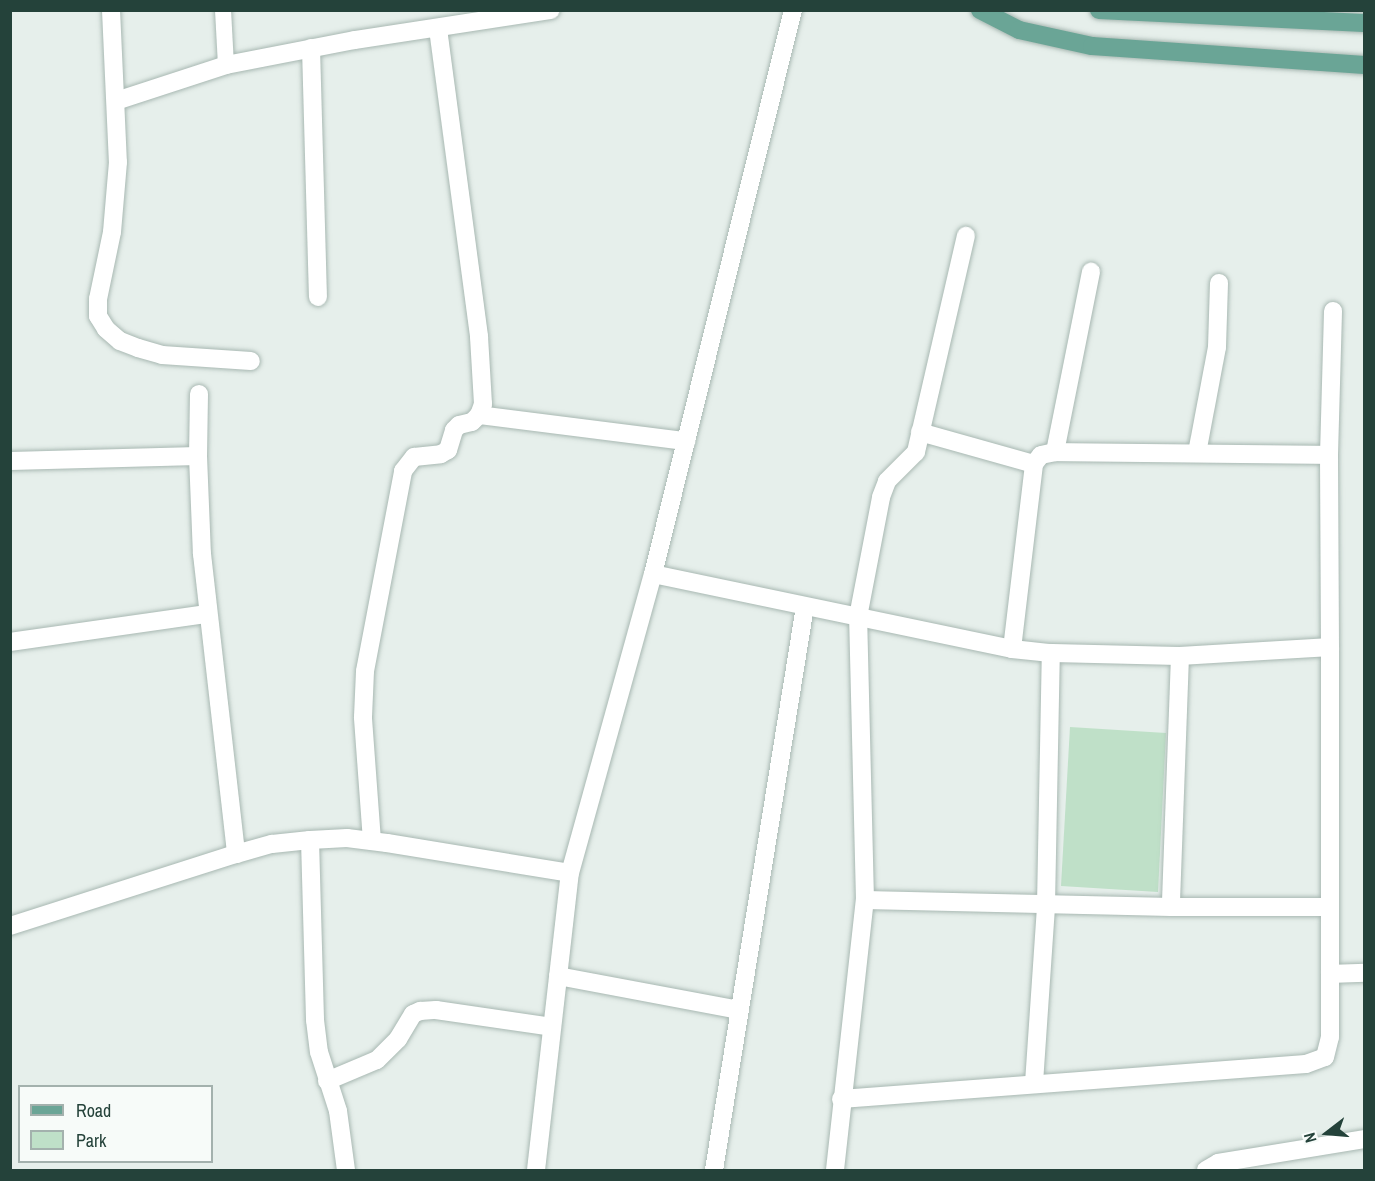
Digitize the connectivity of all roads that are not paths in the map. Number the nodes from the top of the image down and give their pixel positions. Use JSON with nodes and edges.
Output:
{"nodes":[{"id":1,"x":111,"y":10,"type":"edge"},
{"id":2,"x":223,"y":10,"type":"edge"},
{"id":3,"x":550,"y":10,"type":"edge"},
{"id":4,"x":794,"y":10,"type":"edge"},
{"id":5,"x":980,"y":10,"type":"edge"},
{"id":6,"x":1099,"y":10,"type":"edge"},
{"id":7,"x":456,"y":18,"type":"edge"},
{"id":8,"x":1365,"y":23,"type":"edge"},
{"id":9,"x":438,"y":29,"type":"junction"},
{"id":10,"x":311,"y":48,"type":"junction"},
{"id":11,"x":226,"y":64,"type":"junction"},
{"id":12,"x":1365,"y":65,"type":"edge"},
{"id":13,"x":116,"y":101,"type":"junction"},
{"id":14,"x":966,"y":236,"type":"dead end"},
{"id":15,"x":1091,"y":272,"type":"dead end"},
{"id":16,"x":1219,"y":283,"type":"dead end"},
{"id":17,"x":318,"y":297,"type":"dead end"},
{"id":18,"x":1333,"y":310,"type":"dead end"},
{"id":19,"x":251,"y":361,"type":"dead end"},
{"id":20,"x":200,"y":394,"type":"dead end"},
{"id":21,"x":479,"y":416,"type":"junction"},
{"id":22,"x":920,"y":432,"type":"junction"},
{"id":23,"x":686,"y":441,"type":"junction"},
{"id":24,"x":1055,"y":452,"type":"junction"},
{"id":25,"x":1197,"y":453,"type":"junction"},
{"id":26,"x":1329,"y":455,"type":"junction"},
{"id":27,"x":198,"y":456,"type":"junction"},
{"id":28,"x":10,"y":461,"type":"edge"},
{"id":29,"x":1034,"y":464,"type":"junction"},
{"id":30,"x":653,"y":574,"type":"junction"},
{"id":31,"x":805,"y":606,"type":"junction"},
{"id":32,"x":207,"y":614,"type":"junction"},
{"id":33,"x":858,"y":617,"type":"junction"},
{"id":34,"x":10,"y":642,"type":"edge"},
{"id":35,"x":1330,"y":647,"type":"junction"},
{"id":36,"x":1012,"y":649,"type":"junction"},
{"id":37,"x":1051,"y":653,"type":"junction"},
{"id":38,"x":1180,"y":656,"type":"junction"},
{"id":39,"x":310,"y":840,"type":"junction"},
{"id":40,"x":372,"y":841,"type":"junction"},
{"id":41,"x":236,"y":854,"type":"junction"},
{"id":42,"x":570,"y":873,"type":"junction"},
{"id":43,"x":865,"y":900,"type":"junction"},
{"id":44,"x":1046,"y":905,"type":"junction"},
{"id":45,"x":1171,"y":907,"type":"junction"},
{"id":46,"x":1330,"y":907,"type":"junction"},
{"id":47,"x":10,"y":926,"type":"edge"},
{"id":48,"x":1365,"y":973,"type":"edge"},
{"id":49,"x":1330,"y":974,"type":"junction"},
{"id":50,"x":558,"y":976,"type":"junction"},
{"id":51,"x":740,"y":1010,"type":"junction"},
{"id":52,"x":552,"y":1027,"type":"junction"},
{"id":53,"x":327,"y":1081,"type":"junction"},
{"id":54,"x":1034,"y":1083,"type":"junction"},
{"id":55,"x":841,"y":1099,"type":"junction"},
{"id":56,"x":1365,"y":1138,"type":"edge"},
{"id":57,"x":346,"y":1170,"type":"edge"},
{"id":58,"x":536,"y":1170,"type":"edge"},
{"id":59,"x":714,"y":1170,"type":"edge"},
{"id":60,"x":835,"y":1170,"type":"edge"},
{"id":61,"x":1206,"y":1170,"type":"edge"}],
"edges":[{"from":1,"to":13,"type":"street"},
{"from":2,"to":11,"type":"lane"},
{"from":3,"to":7,"type":"street"},
{"from":4,"to":23,"type":"street"},
{"from":5,"to":12,"type":"main road"},
{"from":6,"to":8,"type":"main road"},
{"from":7,"to":9,"type":"street"},
{"from":9,"to":10,"type":"street"},
{"from":9,"to":21,"type":"street"},
{"from":10,"to":11,"type":"street"},
{"from":10,"to":17,"type":"street"},
{"from":11,"to":13,"type":"street"},
{"from":13,"to":19,"type":"street"},
{"from":14,"to":22,"type":"street"},
{"from":15,"to":24,"type":"street"},
{"from":16,"to":25,"type":"street"},
{"from":18,"to":26,"type":"street"},
{"from":20,"to":27,"type":"street"},
{"from":21,"to":23,"type":"street"},
{"from":21,"to":40,"type":"street"},
{"from":22,"to":29,"type":"street"},
{"from":22,"to":33,"type":"street"},
{"from":23,"to":30,"type":"street"},
{"from":24,"to":25,"type":"street"},
{"from":24,"to":29,"type":"street"},
{"from":25,"to":26,"type":"street"},
{"from":26,"to":35,"type":"street"},
{"from":27,"to":28,"type":"street"},
{"from":27,"to":32,"type":"street"},
{"from":29,"to":36,"type":"street"},
{"from":30,"to":31,"type":"street"},
{"from":30,"to":42,"type":"street"},
{"from":31,"to":33,"type":"street"},
{"from":31,"to":51,"type":"street"},
{"from":32,"to":34,"type":"street"},
{"from":32,"to":41,"type":"street"},
{"from":33,"to":36,"type":"street"},
{"from":33,"to":43,"type":"street"},
{"from":35,"to":38,"type":"street"},
{"from":35,"to":46,"type":"street"},
{"from":36,"to":37,"type":"street"},
{"from":37,"to":38,"type":"street"},
{"from":37,"to":44,"type":"street"},
{"from":38,"to":45,"type":"street"},
{"from":39,"to":40,"type":"street"},
{"from":39,"to":41,"type":"street"},
{"from":39,"to":53,"type":"street"},
{"from":40,"to":42,"type":"street"},
{"from":41,"to":47,"type":"street"},
{"from":42,"to":50,"type":"street"},
{"from":43,"to":44,"type":"street"},
{"from":43,"to":55,"type":"street"},
{"from":44,"to":45,"type":"street"},
{"from":44,"to":54,"type":"street"},
{"from":45,"to":46,"type":"street"},
{"from":46,"to":49,"type":"street"},
{"from":48,"to":49,"type":"street"},
{"from":49,"to":54,"type":"street"},
{"from":50,"to":51,"type":"street"},
{"from":50,"to":52,"type":"street"},
{"from":51,"to":59,"type":"street"},
{"from":52,"to":53,"type":"street"},
{"from":52,"to":58,"type":"street"},
{"from":53,"to":57,"type":"street"},
{"from":54,"to":55,"type":"street"},
{"from":55,"to":60,"type":"street"},
{"from":56,"to":61,"type":"street"}]}
